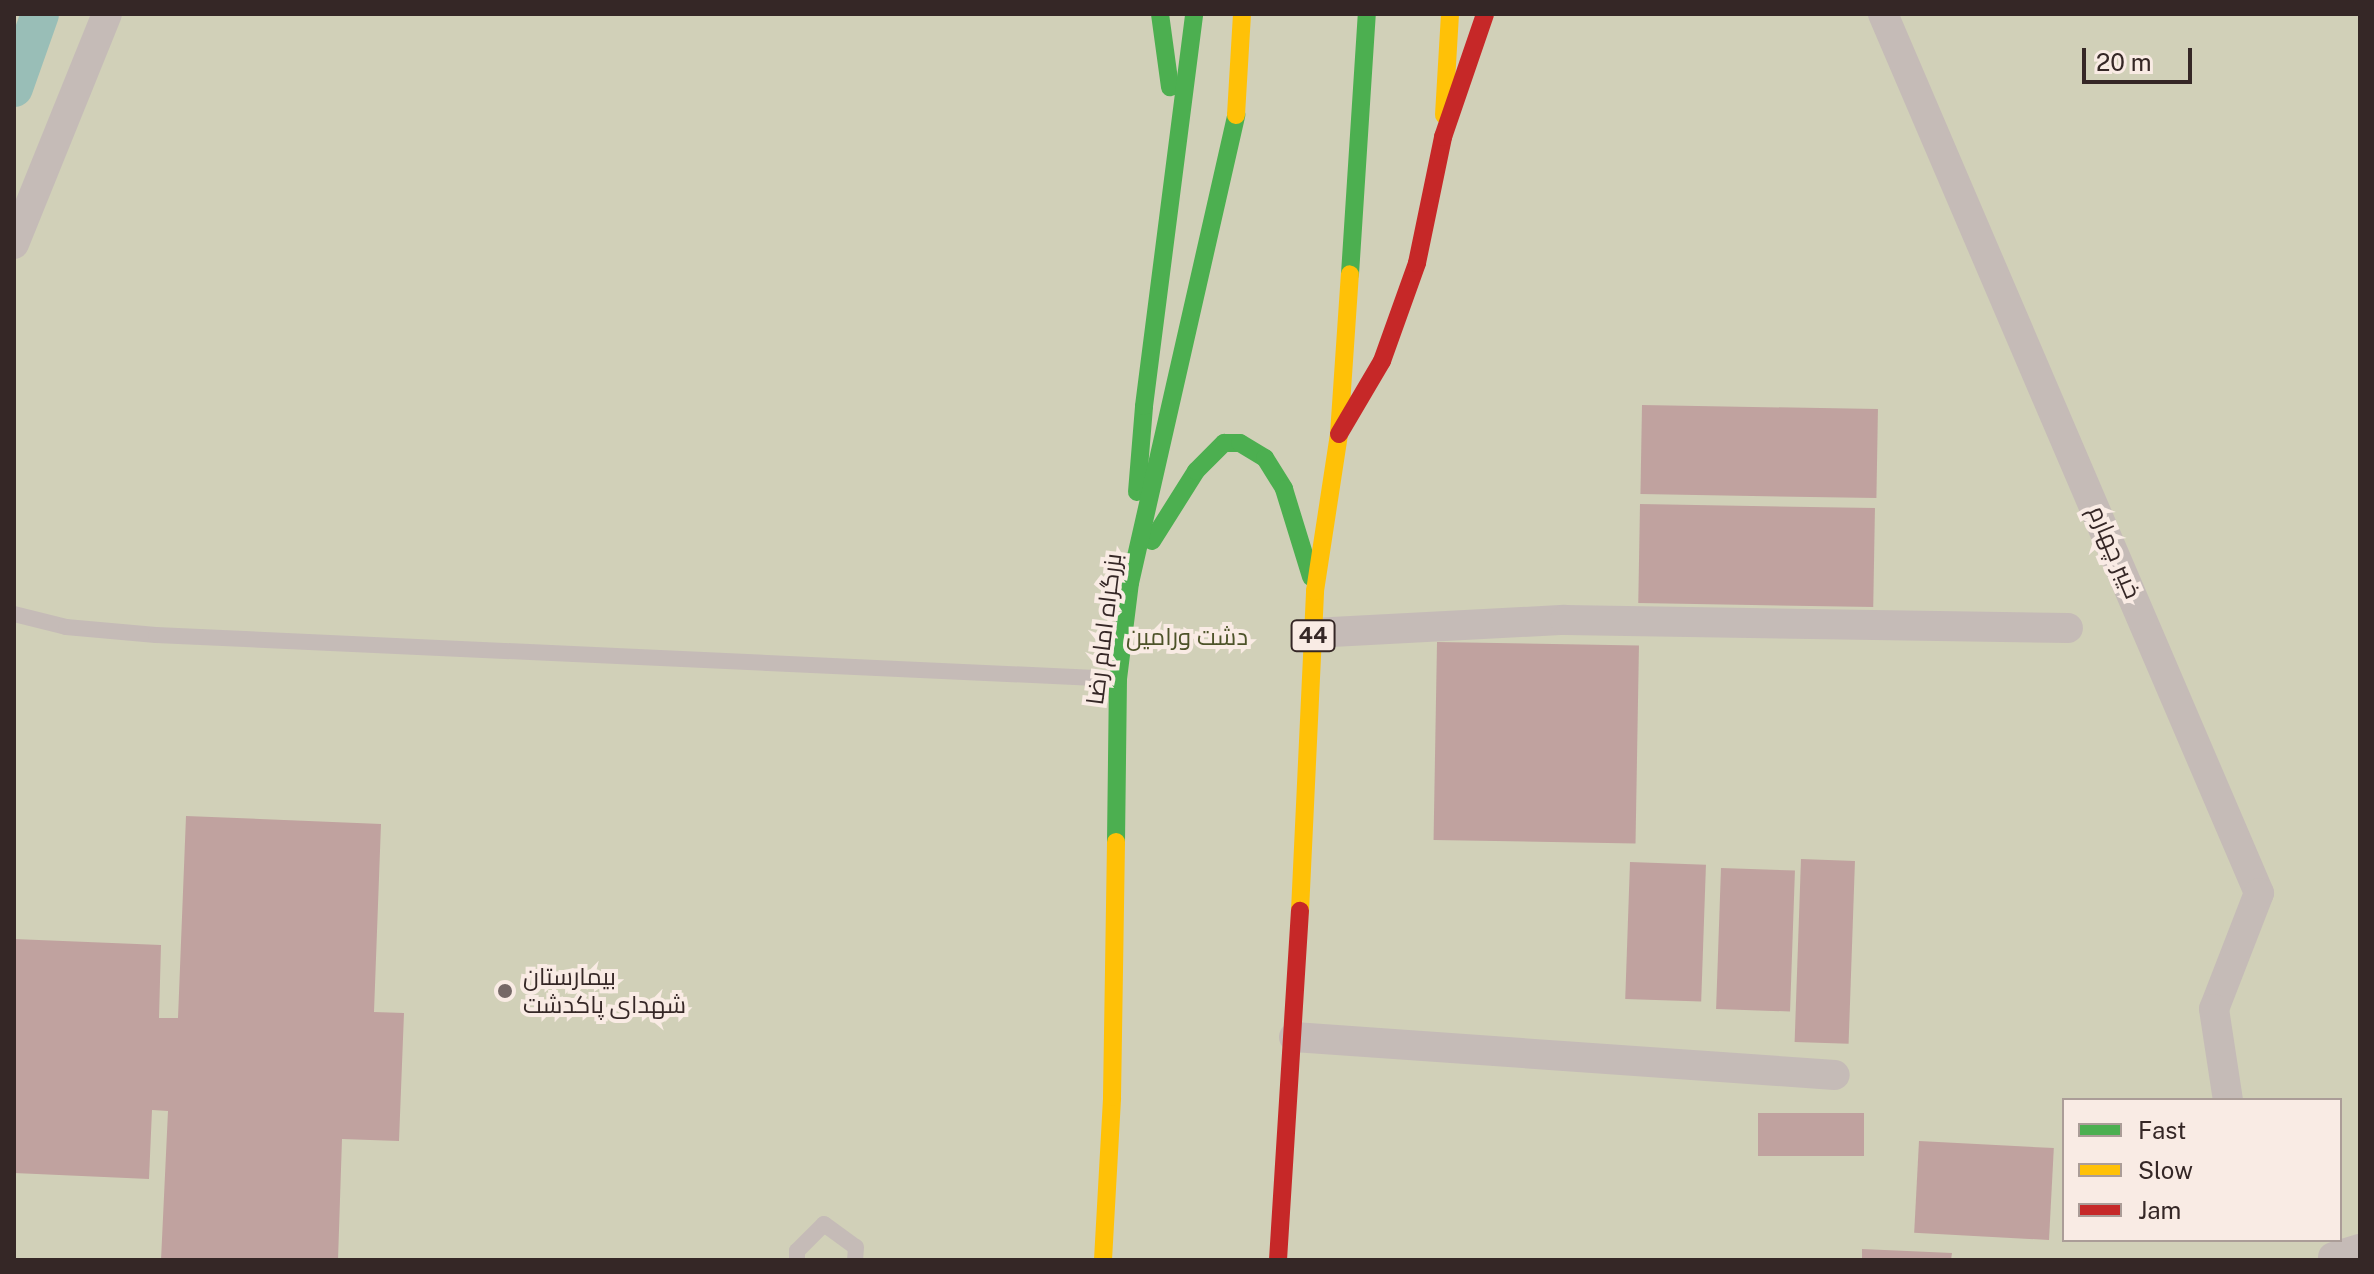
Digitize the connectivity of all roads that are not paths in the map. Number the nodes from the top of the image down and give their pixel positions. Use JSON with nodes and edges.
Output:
{"nodes":[{"id":1,"x":107,"y":14,"type":"edge"},
{"id":2,"x":1160,"y":14,"type":"edge"},
{"id":3,"x":1194,"y":14,"type":"edge"},
{"id":4,"x":1242,"y":14,"type":"edge"},
{"id":5,"x":1367,"y":14,"type":"edge"},
{"id":6,"x":1450,"y":14,"type":"edge"},
{"id":7,"x":1485,"y":14,"type":"edge"},
{"id":8,"x":1883,"y":14,"type":"edge"},
{"id":9,"x":1443,"y":137,"type":"junction"},
{"id":10,"x":1177,"y":156,"type":"junction"},
{"id":11,"x":14,"y":244,"type":"edge"},
{"id":12,"x":1339,"y":434,"type":"junction"},
{"id":13,"x":1130,"y":583,"type":"junction"},
{"id":14,"x":1315,"y":591,"type":"junction"},
{"id":15,"x":14,"y":614,"type":"edge"},
{"id":16,"x":2068,"y":628,"type":"dead end"},
{"id":17,"x":1313,"y":633,"type":"junction"},
{"id":18,"x":1118,"y":679,"type":"junction"},
{"id":19,"x":1294,"y":1037,"type":"junction"},
{"id":20,"x":1835,"y":1075,"type":"dead end"},
{"id":21,"x":2228,"y":1098,"type":"edge"},
{"id":22,"x":797,"y":1260,"type":"edge"},
{"id":23,"x":855,"y":1260,"type":"edge"},
{"id":24,"x":1103,"y":1260,"type":"edge"},
{"id":25,"x":1278,"y":1260,"type":"edge"}],
"edges":[{"from":1,"to":11,"type":"street"},
{"from":2,"to":10,"type":"main road"},
{"from":3,"to":10,"type":"main road"},
{"from":4,"to":13,"type":"main road","name":"بزرگراه امام رضا"},
{"from":5,"to":12,"type":"main road","number":"44"},
{"from":6,"to":9,"type":"main road"},
{"from":7,"to":9,"type":"main road"},
{"from":8,"to":21,"type":"street","name":"خیبر چهارم"},
{"from":9,"to":12,"type":"main road"},
{"from":10,"to":13,"type":"main road"},
{"from":12,"to":14,"type":"main road","number":"44"},
{"from":13,"to":14,"type":"main road"},
{"from":13,"to":18,"type":"main road","name":"بزرگراه امام رضا"},
{"from":14,"to":17,"type":"main road","number":"44"},
{"from":15,"to":18,"type":"lane"},
{"from":16,"to":17,"type":"street"},
{"from":17,"to":19,"type":"main road","number":"44"},
{"from":18,"to":24,"type":"main road","name":"بزرگراه امام رضا"},
{"from":19,"to":20,"type":"street"},
{"from":19,"to":25,"type":"main road","number":"44"},
{"from":22,"to":23,"type":"lane"}]}
